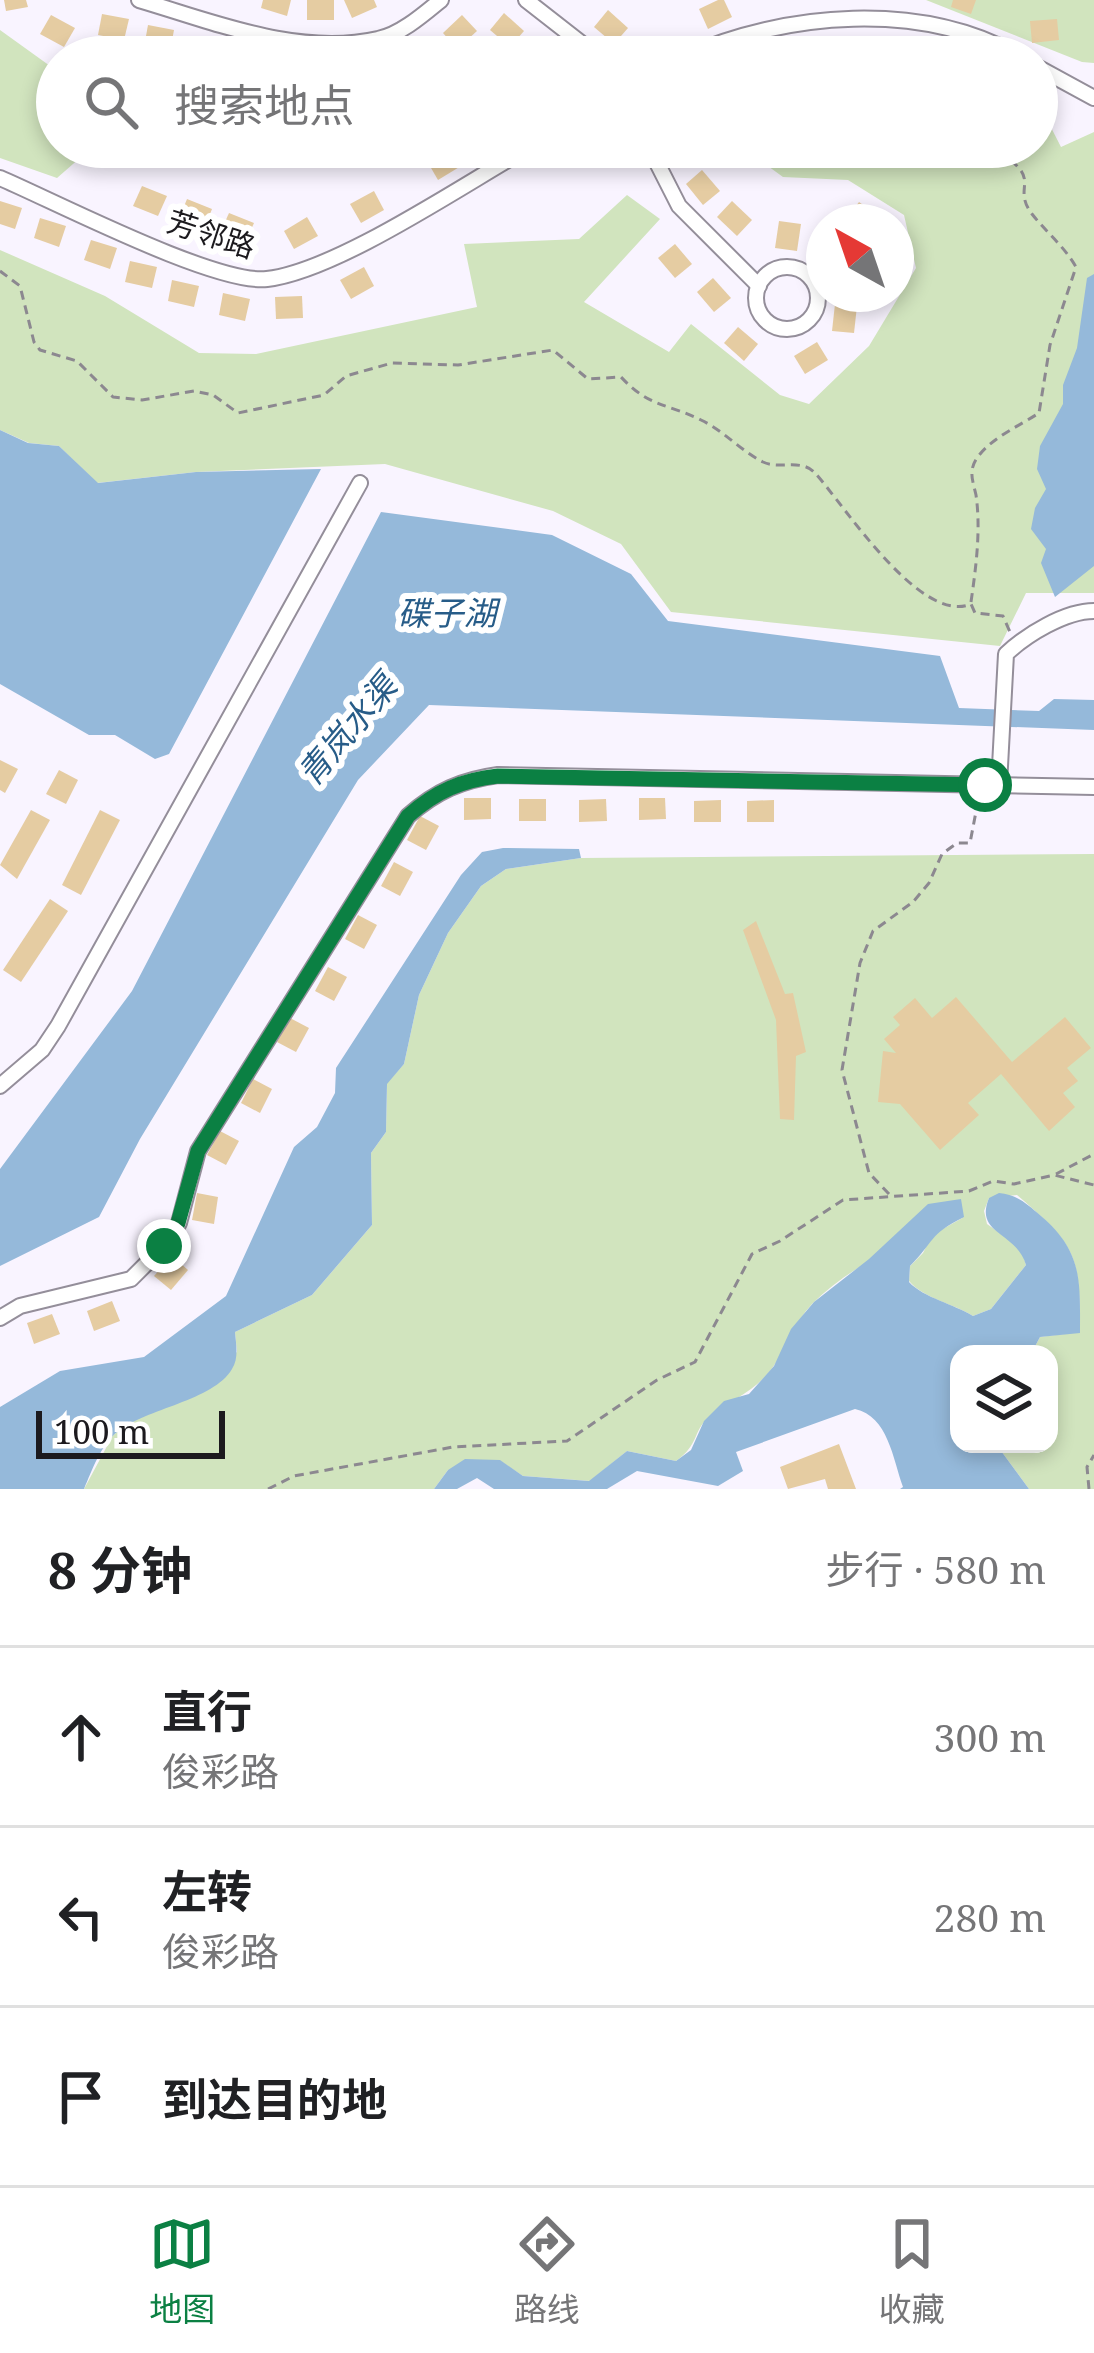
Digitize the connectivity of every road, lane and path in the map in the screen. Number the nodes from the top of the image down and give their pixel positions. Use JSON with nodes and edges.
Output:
{"nodes":[{"id":1,"x":139,"y":0,"type":"edge"},
{"id":2,"x":441,"y":0,"type":"edge"},
{"id":3,"x":526,"y":0,"type":"edge"},
{"id":4,"x":263,"y":36,"type":"edge"},
{"id":5,"x":386,"y":36,"type":"edge"},
{"id":6,"x":572,"y":36,"type":"edge"},
{"id":7,"x":747,"y":36,"type":"edge"},
{"id":8,"x":972,"y":36,"type":"edge"},
{"id":9,"x":1058,"y":78,"type":"edge"},
{"id":10,"x":1094,"y":98,"type":"edge"},
{"id":11,"x":492,"y":168,"type":"edge"},
{"id":12,"x":660,"y":168,"type":"edge"},
{"id":13,"x":1021,"y":168,"type":"edge"},
{"id":14,"x":0,"y":178,"type":"edge"},
{"id":15,"x":0,"y":271,"type":"edge"},
{"id":16,"x":759,"y":286,"type":"junction"},
{"id":17,"x":360,"y":482,"type":"dead end"},
{"id":18,"x":970,"y":604,"type":"junction"},
{"id":19,"x":1094,"y":611,"type":"edge"},
{"id":20,"x":1006,"y":654,"type":"junction"},
{"id":21,"x":992,"y":785,"type":"junction"},
{"id":22,"x":1094,"y":787,"type":"edge"},
{"id":23,"x":0,"y":1086,"type":"edge"},
{"id":24,"x":1094,"y":1154,"type":"edge"},
{"id":25,"x":1054,"y":1175,"type":"junction"},
{"id":26,"x":1094,"y":1185,"type":"edge"},
{"id":27,"x":891,"y":1195,"type":"junction"},
{"id":28,"x":0,"y":1318,"type":"edge"},
{"id":29,"x":1094,"y":1455,"type":"edge"},
{"id":30,"x":268,"y":1489,"type":"edge"},
{"id":31,"x":1089,"y":1489,"type":"edge"}],
"edges":[{"from":1,"to":4,"type":"street"},
{"from":2,"to":5,"type":"street"},
{"from":3,"to":6,"type":"street"},
{"from":7,"to":8,"type":"street"},
{"from":9,"to":10,"type":"street"},
{"from":11,"to":14,"type":"street","name":"芳邻路"},
{"from":12,"to":16,"type":"street"},
{"from":13,"to":18,"type":"path"},
{"from":15,"to":18,"type":"path"},
{"from":16,"to":16,"type":"street"},
{"from":17,"to":23,"type":"street"},
{"from":18,"to":20,"type":"path"},
{"from":19,"to":20,"type":"street"},
{"from":20,"to":21,"type":"street"},
{"from":21,"to":22,"type":"street"},
{"from":21,"to":27,"type":"path"},
{"from":21,"to":28,"type":"street"},
{"from":24,"to":25,"type":"path"},
{"from":25,"to":26,"type":"path"},
{"from":25,"to":27,"type":"path"},
{"from":27,"to":30,"type":"path"},
{"from":29,"to":31,"type":"path"}]}
